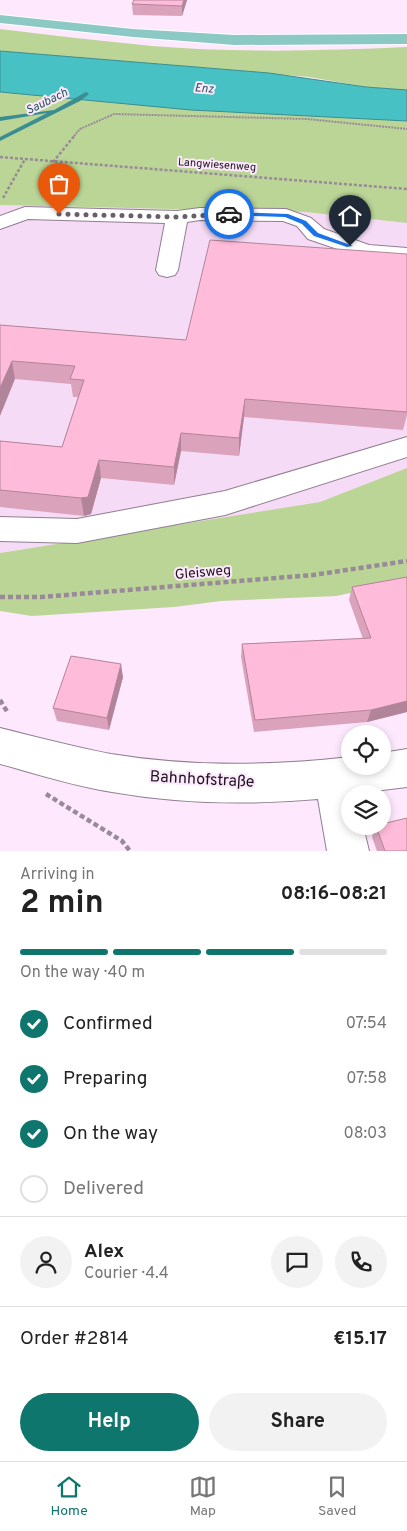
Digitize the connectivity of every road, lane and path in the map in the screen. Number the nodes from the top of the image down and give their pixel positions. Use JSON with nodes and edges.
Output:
{"nodes":[{"id":1,"x":0,"y":19,"type":"edge"},
{"id":2,"x":407,"y":39,"type":"edge"},
{"id":3,"x":407,"y":129,"type":"edge"},
{"id":4,"x":0,"y":157,"type":"edge"},
{"id":5,"x":25,"y":159,"type":"junction"},
{"id":6,"x":53,"y":162,"type":"junction"},
{"id":7,"x":407,"y":189,"type":"edge"},
{"id":8,"x":0,"y":203,"type":"edge"},
{"id":9,"x":177,"y":217,"type":"junction"},
{"id":10,"x":0,"y":223,"type":"edge"},
{"id":11,"x":407,"y":255,"type":"edge"},
{"id":12,"x":167,"y":270,"type":"dead end"},
{"id":13,"x":407,"y":447,"type":"edge"},
{"id":14,"x":0,"y":529,"type":"edge"},
{"id":15,"x":407,"y":561,"type":"edge"},
{"id":16,"x":0,"y":596,"type":"edge"},
{"id":17,"x":0,"y":746,"type":"edge"},
{"id":18,"x":407,"y":768,"type":"edge"},
{"id":19,"x":334,"y":780,"type":"junction"},
{"id":20,"x":100,"y":828,"type":"dead end"},
{"id":21,"x":130,"y":851,"type":"edge"},
{"id":22,"x":348,"y":851,"type":"edge"}],
"edges":[{"from":1,"to":2,"type":"main road"},
{"from":3,"to":6,"type":"path"},
{"from":4,"to":5,"type":"path","name":"Langwiesenweg"},
{"from":5,"to":6,"type":"path","name":"Langwiesenweg"},
{"from":5,"to":8,"type":"path"},
{"from":6,"to":7,"type":"path","name":"Langwiesenweg"},
{"from":9,"to":10,"type":"street"},
{"from":9,"to":11,"type":"street"},
{"from":9,"to":12,"type":"street"},
{"from":13,"to":14,"type":"street"},
{"from":15,"to":16,"type":"path","name":"Gleisweg"},
{"from":17,"to":19,"type":"street","name":"Bahnhofstraße"},
{"from":18,"to":19,"type":"street","name":"Bahnhofstraße"},
{"from":19,"to":22,"type":"street"},
{"from":20,"to":21,"type":"path"}]}
